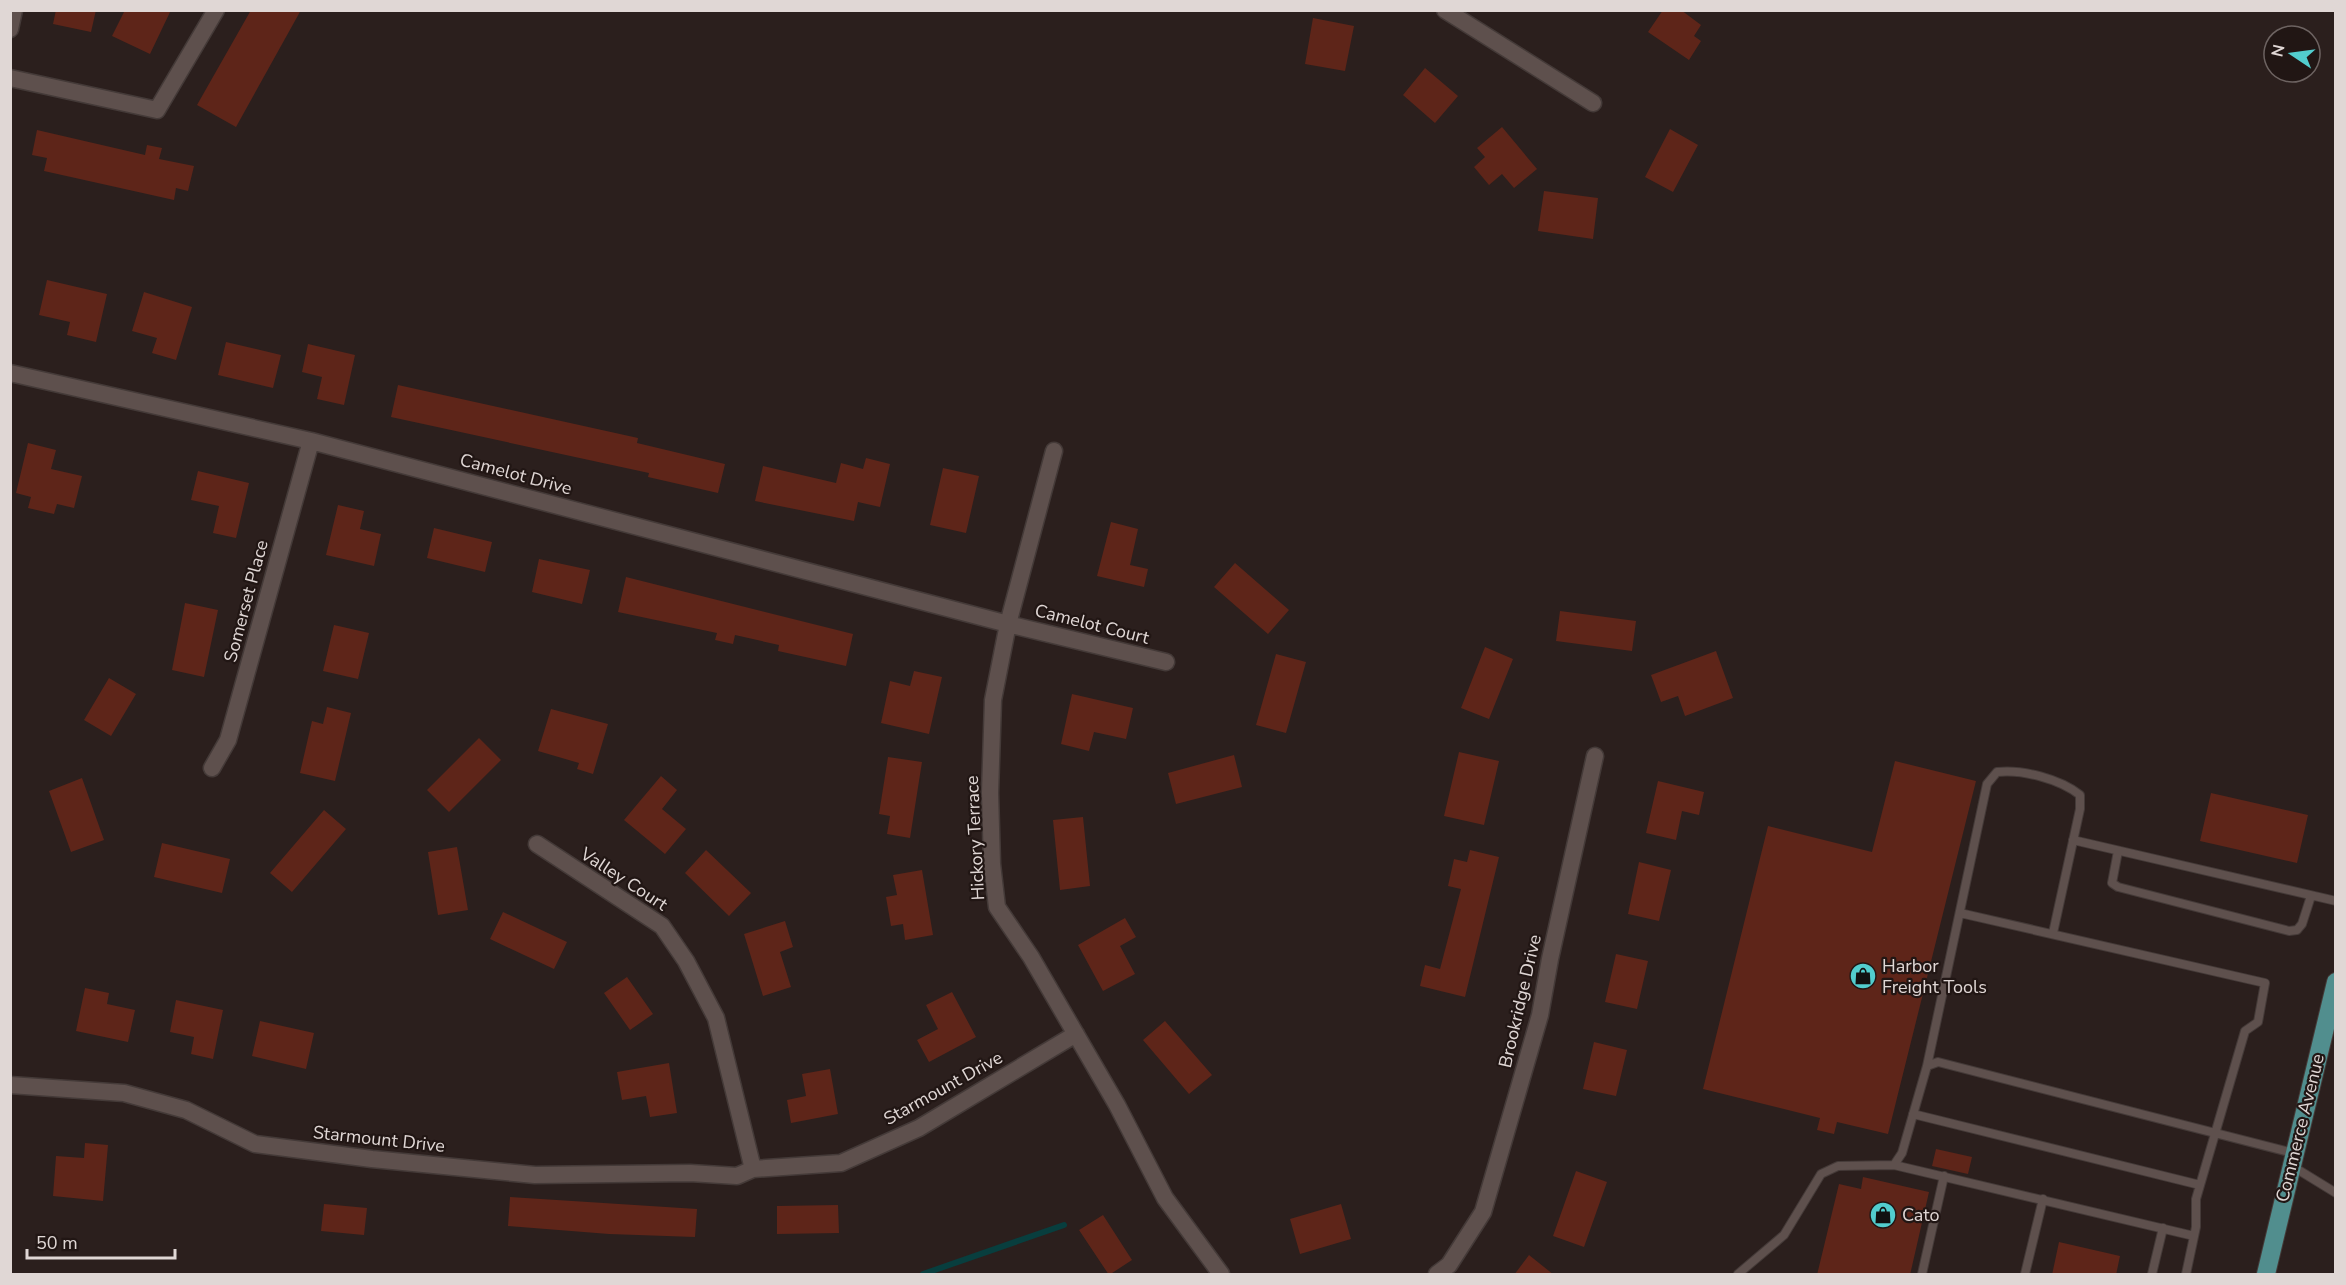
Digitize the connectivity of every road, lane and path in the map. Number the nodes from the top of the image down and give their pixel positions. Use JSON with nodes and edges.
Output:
{"nodes":[{"id":1,"x":14,"y":10,"type":"edge"},
{"id":2,"x":216,"y":10,"type":"edge"},
{"id":3,"x":1445,"y":10,"type":"edge"},
{"id":4,"x":10,"y":29,"type":"edge"},
{"id":5,"x":10,"y":78,"type":"edge"},
{"id":6,"x":1593,"y":103,"type":"dead end"},
{"id":7,"x":10,"y":373,"type":"edge"},
{"id":8,"x":311,"y":441,"type":"junction"},
{"id":9,"x":1054,"y":452,"type":"dead end"},
{"id":10,"x":1008,"y":624,"type":"junction"},
{"id":11,"x":1166,"y":662,"type":"dead end"},
{"id":12,"x":1594,"y":756,"type":"dead end"},
{"id":13,"x":212,"y":768,"type":"dead end"},
{"id":14,"x":2073,"y":840,"type":"junction"},
{"id":15,"x":537,"y":844,"type":"dead end"},
{"id":16,"x":2118,"y":850,"type":"junction"},
{"id":17,"x":2311,"y":896,"type":"junction"},
{"id":18,"x":2336,"y":902,"type":"edge"},
{"id":19,"x":1960,"y":913,"type":"junction"},
{"id":20,"x":2053,"y":933,"type":"junction"},
{"id":21,"x":2336,"y":982,"type":"edge"},
{"id":22,"x":1076,"y":1034,"type":"junction"},
{"id":23,"x":1927,"y":1066,"type":"junction"},
{"id":24,"x":10,"y":1085,"type":"edge"},
{"id":25,"x":1913,"y":1113,"type":"junction"},
{"id":26,"x":2214,"y":1133,"type":"junction"},
{"id":27,"x":2292,"y":1159,"type":"junction"},
{"id":28,"x":1894,"y":1165,"type":"junction"},
{"id":29,"x":753,"y":1169,"type":"junction"},
{"id":30,"x":1944,"y":1176,"type":"junction"},
{"id":31,"x":2200,"y":1185,"type":"junction"},
{"id":32,"x":2336,"y":1192,"type":"edge"},
{"id":33,"x":2043,"y":1199,"type":"junction"},
{"id":34,"x":2163,"y":1228,"type":"junction"},
{"id":35,"x":2194,"y":1236,"type":"junction"},
{"id":36,"x":1221,"y":1275,"type":"edge"},
{"id":37,"x":1437,"y":1275,"type":"edge"},
{"id":38,"x":1738,"y":1275,"type":"edge"},
{"id":39,"x":1922,"y":1275,"type":"edge"},
{"id":40,"x":2025,"y":1275,"type":"edge"},
{"id":41,"x":2152,"y":1275,"type":"edge"},
{"id":42,"x":2186,"y":1275,"type":"edge"},
{"id":43,"x":2266,"y":1275,"type":"edge"}],
"edges":[{"from":1,"to":4,"type":"street"},
{"from":2,"to":5,"type":"street"},
{"from":3,"to":6,"type":"street"},
{"from":7,"to":8,"type":"street","name":"Camelot Drive"},
{"from":8,"to":10,"type":"street","name":"Camelot Drive"},
{"from":8,"to":13,"type":"street","name":"Somerset Place"},
{"from":9,"to":10,"type":"street","name":"Hickory Terrace"},
{"from":10,"to":11,"type":"street","name":"Camelot Court"},
{"from":10,"to":22,"type":"street","name":"Hickory Terrace"},
{"from":12,"to":37,"type":"street","name":"Brookridge Drive"},
{"from":14,"to":16,"type":"lane"},
{"from":14,"to":19,"type":"lane"},
{"from":14,"to":20,"type":"lane"},
{"from":15,"to":29,"type":"street","name":"Valley Court"},
{"from":16,"to":17,"type":"lane"},
{"from":16,"to":17,"type":"lane"},
{"from":17,"to":18,"type":"lane"},
{"from":19,"to":20,"type":"lane"},
{"from":19,"to":23,"type":"lane"},
{"from":20,"to":26,"type":"lane"},
{"from":21,"to":27,"type":"main road","name":"Commerce Avenue"},
{"from":22,"to":29,"type":"street","name":"Starmount Drive"},
{"from":22,"to":36,"type":"street","name":"Hickory Terrace"},
{"from":23,"to":25,"type":"lane"},
{"from":23,"to":26,"type":"lane"},
{"from":24,"to":29,"type":"street","name":"Starmount Drive"},
{"from":25,"to":28,"type":"lane"},
{"from":25,"to":31,"type":"lane"},
{"from":26,"to":27,"type":"lane"},
{"from":26,"to":31,"type":"lane"},
{"from":27,"to":32,"type":"lane"},
{"from":27,"to":43,"type":"main road","name":"Commerce Avenue"},
{"from":28,"to":30,"type":"lane"},
{"from":28,"to":38,"type":"lane"},
{"from":30,"to":33,"type":"lane"},
{"from":30,"to":39,"type":"lane"},
{"from":31,"to":35,"type":"lane"},
{"from":33,"to":34,"type":"lane"},
{"from":33,"to":40,"type":"lane"},
{"from":34,"to":35,"type":"lane"},
{"from":34,"to":41,"type":"lane"},
{"from":35,"to":42,"type":"lane"}]}
